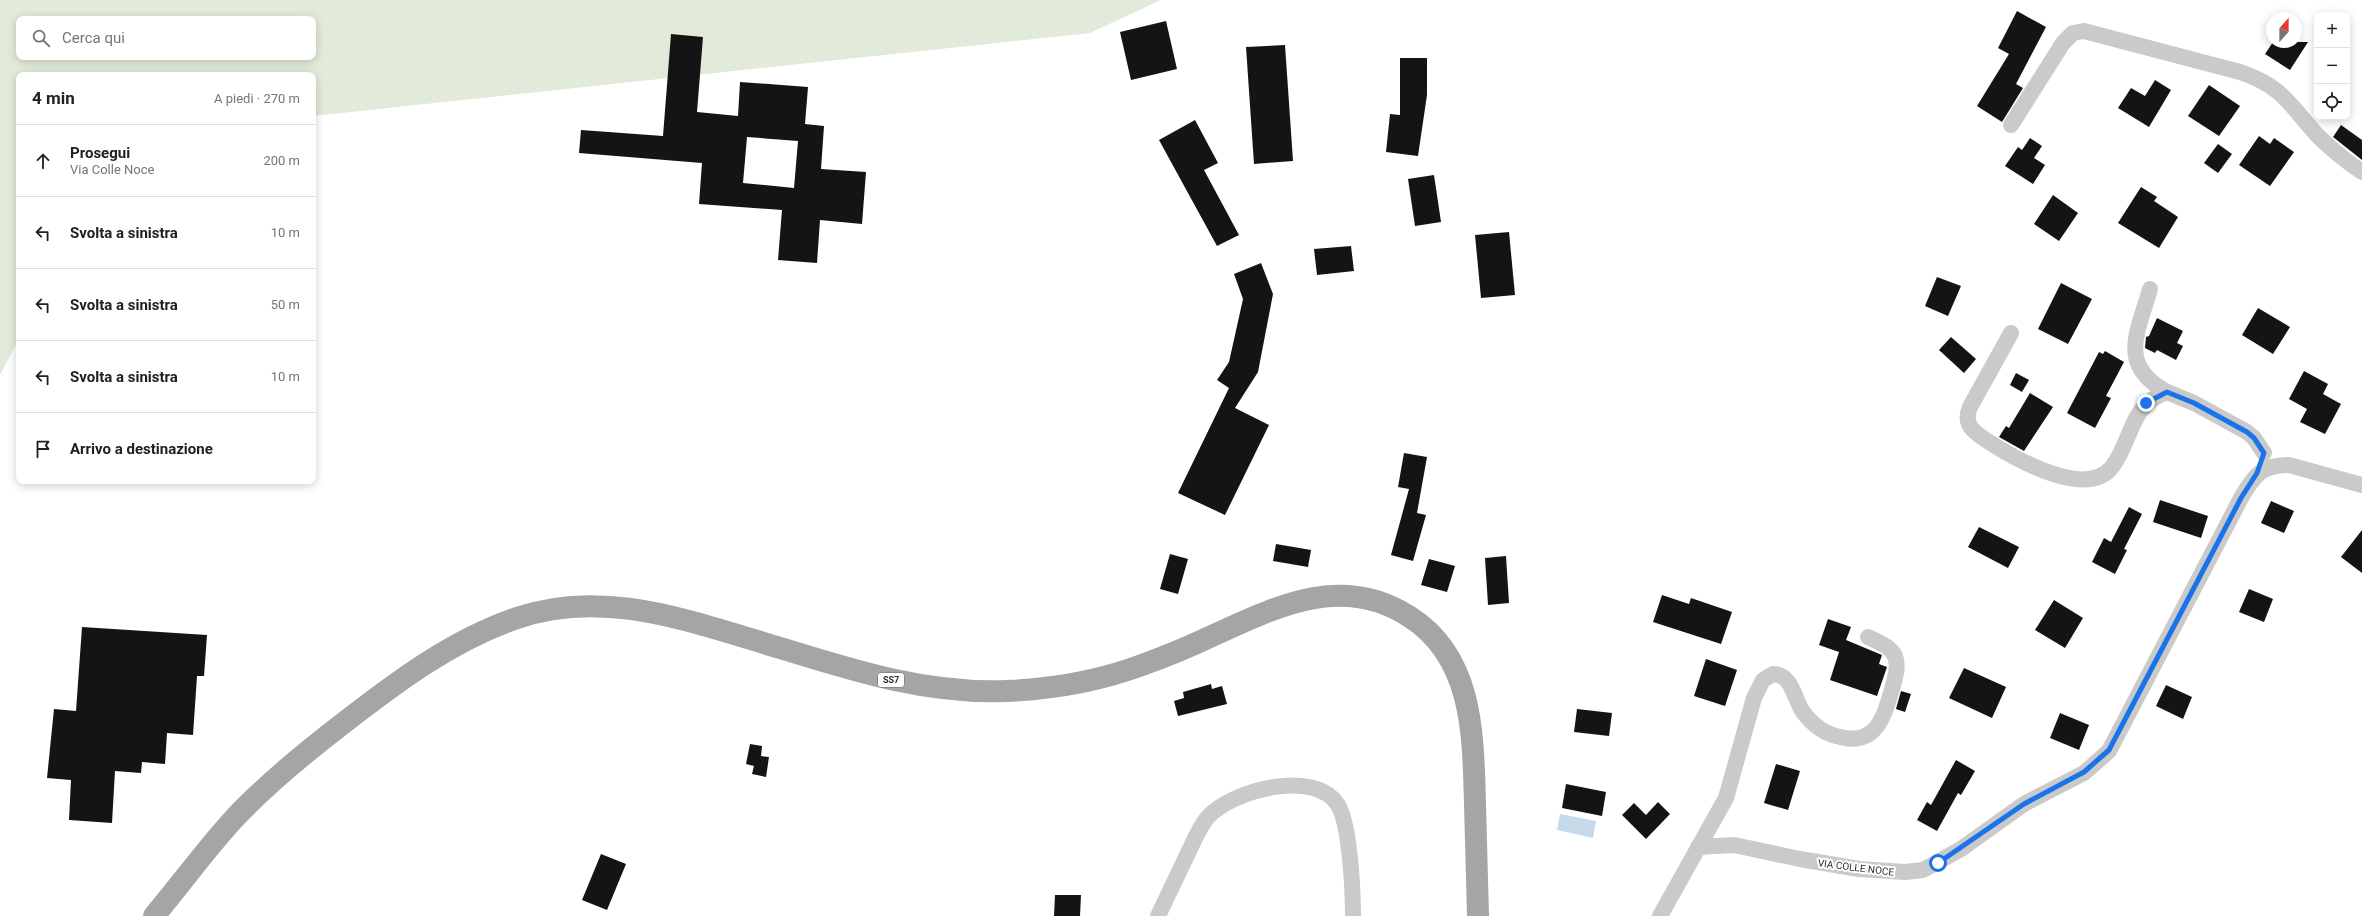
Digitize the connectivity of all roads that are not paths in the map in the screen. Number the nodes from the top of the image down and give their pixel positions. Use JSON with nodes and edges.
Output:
{"nodes":[{"id":1,"x":2011,"y":125,"type":"dead end"},
{"id":2,"x":2362,"y":172,"type":"edge"},
{"id":3,"x":2150,"y":289,"type":"dead end"},
{"id":4,"x":2011,"y":333,"type":"dead end"},
{"id":5,"x":2167,"y":392,"type":"junction"},
{"id":6,"x":2264,"y":453,"type":"junction"},
{"id":7,"x":2279,"y":465,"type":"junction"},
{"id":8,"x":2257,"y":473,"type":"junction"},
{"id":9,"x":2362,"y":485,"type":"edge"},
{"id":10,"x":1868,"y":637,"type":"dead end"},
{"id":11,"x":1698,"y":847,"type":"junction"},
{"id":12,"x":154,"y":916,"type":"edge"},
{"id":13,"x":1158,"y":916,"type":"edge"},
{"id":14,"x":1354,"y":916,"type":"edge"},
{"id":15,"x":1478,"y":916,"type":"edge"},
{"id":16,"x":1660,"y":916,"type":"edge"}],
"edges":[{"from":1,"to":2,"type":"street"},
{"from":3,"to":5,"type":"street"},
{"from":4,"to":5,"type":"street"},
{"from":5,"to":6,"type":"street"},
{"from":6,"to":7,"type":"street"},
{"from":6,"to":8,"type":"street","name":"VIA COLLE NOCE"},
{"from":7,"to":8,"type":"street"},
{"from":7,"to":9,"type":"street"},
{"from":8,"to":11,"type":"street","name":"VIA COLLE NOCE"},
{"from":10,"to":11,"type":"street"},
{"from":11,"to":16,"type":"street"},
{"from":12,"to":15,"type":"main road","number":"SS7"},
{"from":13,"to":14,"type":"street"}]}
